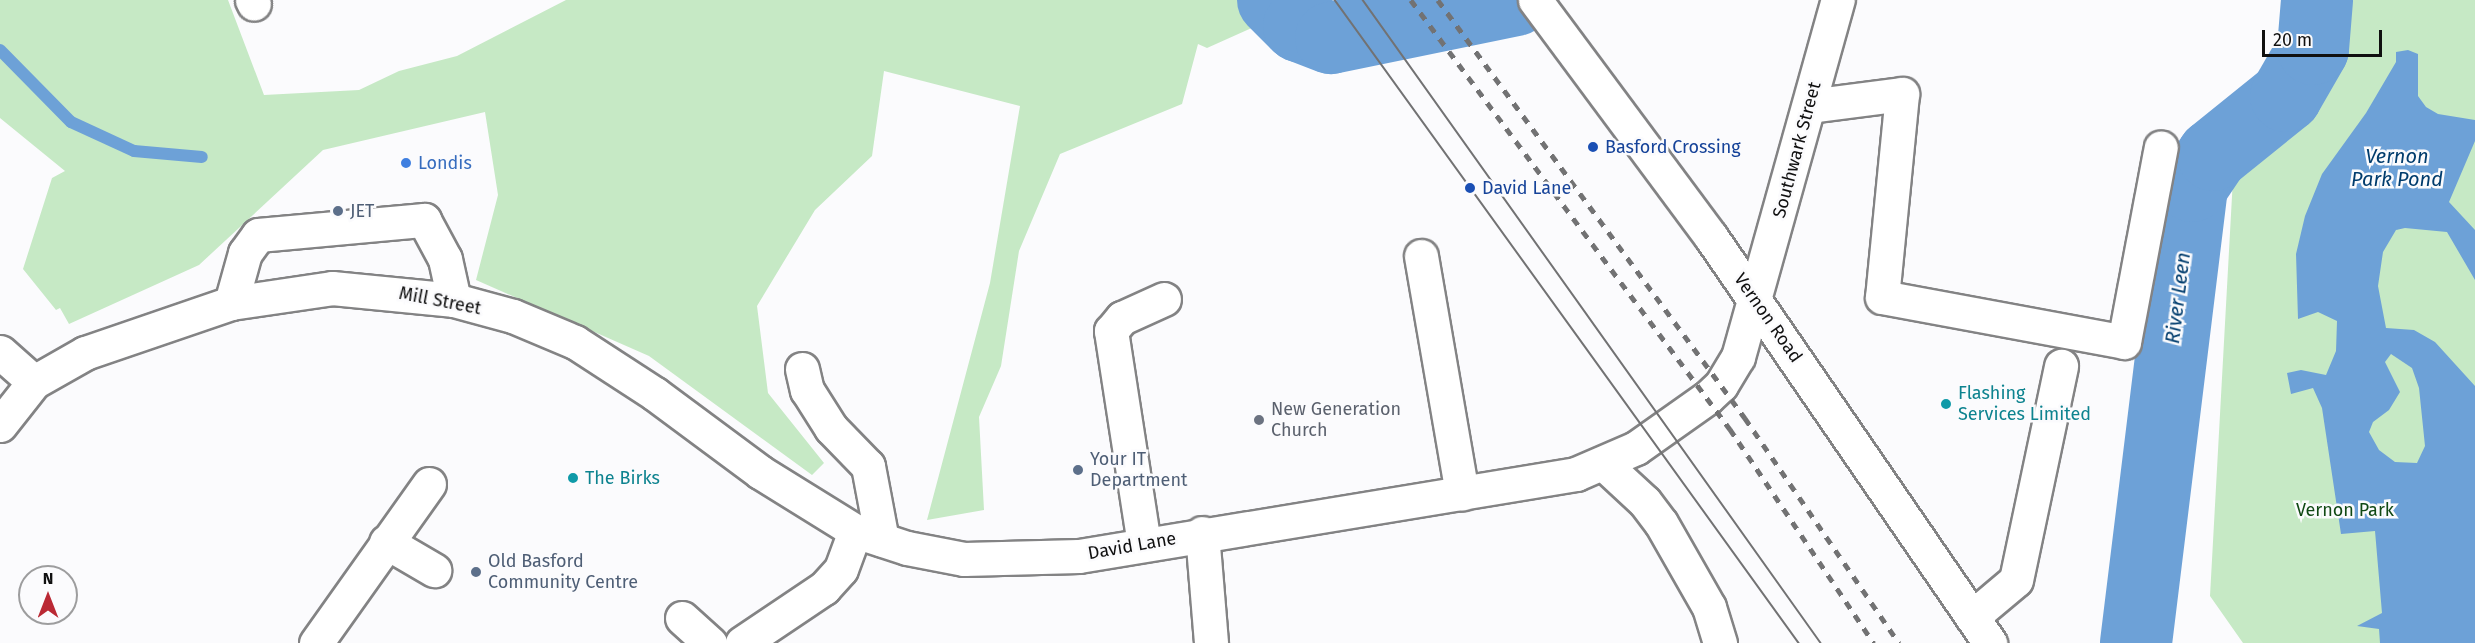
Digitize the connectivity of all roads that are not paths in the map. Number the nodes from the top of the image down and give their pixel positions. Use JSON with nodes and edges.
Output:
{"nodes":[{"id":1,"x":1535,"y":0,"type":"edge"},
{"id":2,"x":1838,"y":0,"type":"edge"},
{"id":3,"x":1809,"y":106,"type":"junction"},
{"id":4,"x":2161,"y":147,"type":"dead end"},
{"id":5,"x":1421,"y":256,"type":"dead end"},
{"id":6,"x":1164,"y":299,"type":"dead end"},
{"id":7,"x":454,"y":300,"type":"junction"},
{"id":8,"x":1755,"y":300,"type":"junction"},
{"id":9,"x":231,"y":303,"type":"junction"},
{"id":10,"x":0,"y":352,"type":"edge"},
{"id":11,"x":2061,"y":366,"type":"dead end"},
{"id":12,"x":802,"y":369,"type":"dead end"},
{"id":13,"x":34,"y":382,"type":"junction"},
{"id":14,"x":0,"y":425,"type":"edge"},
{"id":15,"x":1605,"y":465,"type":"junction"},
{"id":16,"x":429,"y":484,"type":"dead end"},
{"id":17,"x":1462,"y":493,"type":"junction"},
{"id":18,"x":1202,"y":533,"type":"junction"},
{"id":19,"x":868,"y":535,"type":"junction"},
{"id":20,"x":386,"y":542,"type":"junction"},
{"id":21,"x":1143,"y":544,"type":"junction"},
{"id":22,"x":434,"y":570,"type":"dead end"},
{"id":23,"x":682,"y":618,"type":"dead end"},
{"id":24,"x":1981,"y":630,"type":"edge"},
{"id":25,"x":316,"y":643,"type":"edge"},
{"id":26,"x":710,"y":643,"type":"edge"},
{"id":27,"x":742,"y":643,"type":"edge"},
{"id":28,"x":1211,"y":643,"type":"edge"},
{"id":29,"x":1720,"y":643,"type":"edge"}],
"edges":[{"from":1,"to":8,"type":"main road","name":"Vernon Road"},
{"from":2,"to":3,"type":"main road","name":"Southwark Street"},
{"from":3,"to":4,"type":"main road"},
{"from":3,"to":8,"type":"main road","name":"Southwark Street"},
{"from":5,"to":17,"type":"main road"},
{"from":6,"to":21,"type":"main road"},
{"from":7,"to":9,"type":"main road","name":"Mill Street"},
{"from":7,"to":9,"type":"main road"},
{"from":7,"to":19,"type":"main road","name":"Mill Street"},
{"from":8,"to":15,"type":"main road","name":"David Lane"},
{"from":8,"to":24,"type":"main road","name":"Vernon Road"},
{"from":9,"to":13,"type":"main road","name":"Mill Street"},
{"from":10,"to":13,"type":"main road"},
{"from":11,"to":24,"type":"main road"},
{"from":12,"to":19,"type":"main road"},
{"from":13,"to":14,"type":"main road","name":"Mill Street"},
{"from":15,"to":17,"type":"main road","name":"David Lane"},
{"from":15,"to":29,"type":"main road"},
{"from":16,"to":20,"type":"main road"},
{"from":17,"to":18,"type":"main road","name":"David Lane"},
{"from":18,"to":21,"type":"main road","name":"David Lane"},
{"from":18,"to":28,"type":"main road"},
{"from":19,"to":21,"type":"main road","name":"David Lane"},
{"from":19,"to":27,"type":"main road"},
{"from":20,"to":22,"type":"main road"},
{"from":20,"to":25,"type":"main road"},
{"from":23,"to":26,"type":"main road"}]}
